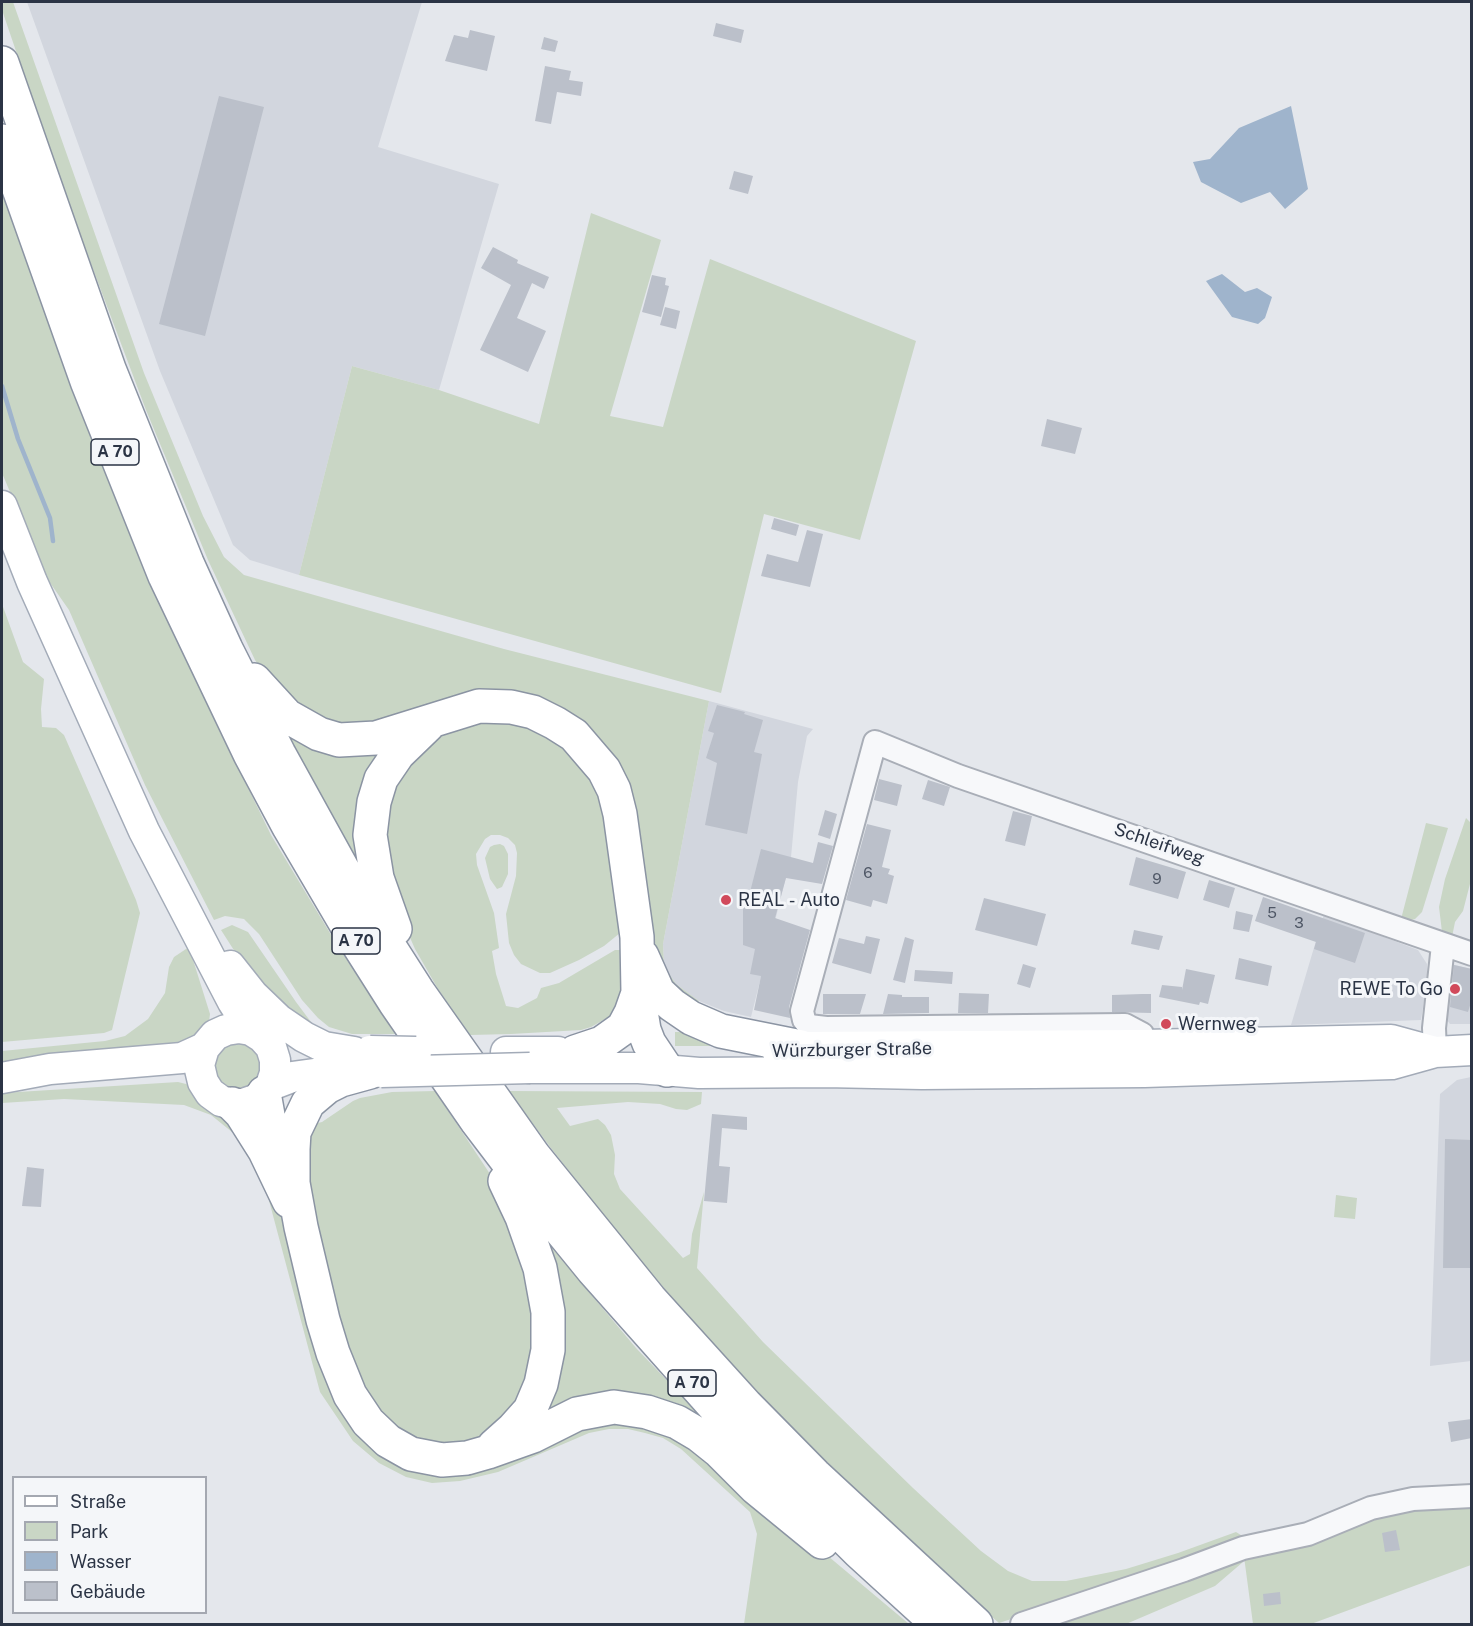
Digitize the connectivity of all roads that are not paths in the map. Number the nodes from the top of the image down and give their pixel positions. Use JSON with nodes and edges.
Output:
{"nodes":[{"id":1,"x":2,"y":63,"type":"edge"},
{"id":2,"x":2,"y":141,"type":"edge"},
{"id":3,"x":2,"y":506,"type":"edge"},
{"id":4,"x":226,"y":650,"type":"junction"},
{"id":5,"x":435,"y":718,"type":"junction"},
{"id":6,"x":203,"y":941,"type":"junction"},
{"id":7,"x":1443,"y":945,"type":"junction"},
{"id":8,"x":1472,"y":954,"type":"edge"},
{"id":9,"x":417,"y":990,"type":"junction"},
{"id":10,"x":648,"y":993,"type":"junction"},
{"id":11,"x":261,"y":1039,"type":"junction"},
{"id":12,"x":210,"y":1042,"type":"junction"},
{"id":13,"x":801,"y":1047,"type":"junction"},
{"id":14,"x":1472,"y":1050,"type":"edge"},
{"id":15,"x":575,"y":1052,"type":"junction"},
{"id":16,"x":1435,"y":1052,"type":"junction"},
{"id":17,"x":1143,"y":1058,"type":"junction"},
{"id":18,"x":526,"y":1060,"type":"junction"},
{"id":19,"x":369,"y":1062,"type":"junction"},
{"id":20,"x":654,"y":1063,"type":"junction"},
{"id":21,"x":2,"y":1078,"type":"edge"},
{"id":22,"x":203,"y":1082,"type":"junction"},
{"id":23,"x":268,"y":1089,"type":"junction"},
{"id":24,"x":231,"y":1104,"type":"junction"},
{"id":25,"x":476,"y":1120,"type":"junction"},
{"id":26,"x":293,"y":1183,"type":"junction"},
{"id":27,"x":301,"y":1227,"type":"junction"},
{"id":28,"x":488,"y":1452,"type":"junction"},
{"id":29,"x":1472,"y":1496,"type":"edge"},
{"id":30,"x":936,"y":1623,"type":"edge"},
{"id":31,"x":976,"y":1624,"type":"edge"},
{"id":32,"x":1022,"y":1624,"type":"edge"}],
"edges":[{"from":1,"to":4,"type":"highway","number":"A 70"},
{"from":2,"to":25,"type":"highway","number":"A 70"},
{"from":3,"to":6,"type":"main road"},
{"from":4,"to":5,"type":"highway","number":"A 70"},
{"from":4,"to":9,"type":"highway","number":"A 70"},
{"from":5,"to":9,"type":"highway"},
{"from":5,"to":10,"type":"highway"},
{"from":6,"to":11,"type":"main road"},
{"from":6,"to":12,"type":"main road"},
{"from":6,"to":19,"type":"main road"},
{"from":7,"to":8,"type":"street","name":"Schleifweg"},
{"from":7,"to":16,"type":"street"},
{"from":7,"to":17,"type":"street","name":"Schleifweg"},
{"from":9,"to":31,"type":"highway","number":"A 70"},
{"from":10,"to":13,"type":"highway"},
{"from":10,"to":15,"type":"highway"},
{"from":10,"to":20,"type":"highway"},
{"from":11,"to":12,"type":"main road"},
{"from":11,"to":19,"type":"main road","name":"Würzburger Straße"},
{"from":11,"to":23,"type":"main road"},
{"from":12,"to":21,"type":"main road"},
{"from":12,"to":22,"type":"main road"},
{"from":13,"to":17,"type":"main road","name":"Würzburger Straße"},
{"from":13,"to":20,"type":"main road","name":"Würzburger Straße"},
{"from":14,"to":16,"type":"main road","name":"Würzburger Straße"},
{"from":15,"to":18,"type":"main road","name":"Würzburger Straße"},
{"from":15,"to":20,"type":"main road","name":"Würzburger Straße"},
{"from":16,"to":17,"type":"main road","name":"Würzburger Straße"},
{"from":17,"to":20,"type":"main road","name":"Würzburger Straße"},
{"from":18,"to":19,"type":"main road","name":"Würzburger Straße","bridge":true},
{"from":18,"to":20,"type":"main road","name":"Würzburger Straße"},
{"from":19,"to":23,"type":"main road","name":"Würzburger Straße"},
{"from":19,"to":26,"type":"highway"},
{"from":21,"to":22,"type":"main road"},
{"from":22,"to":24,"type":"main road"},
{"from":23,"to":24,"type":"main road"},
{"from":23,"to":26,"type":"highway"},
{"from":24,"to":27,"type":"highway"},
{"from":25,"to":28,"type":"highway"},
{"from":25,"to":30,"type":"highway","number":"A 70"},
{"from":26,"to":27,"type":"highway"},
{"from":27,"to":28,"type":"highway"},
{"from":28,"to":30,"type":"highway"},
{"from":29,"to":32,"type":"street"}]}
